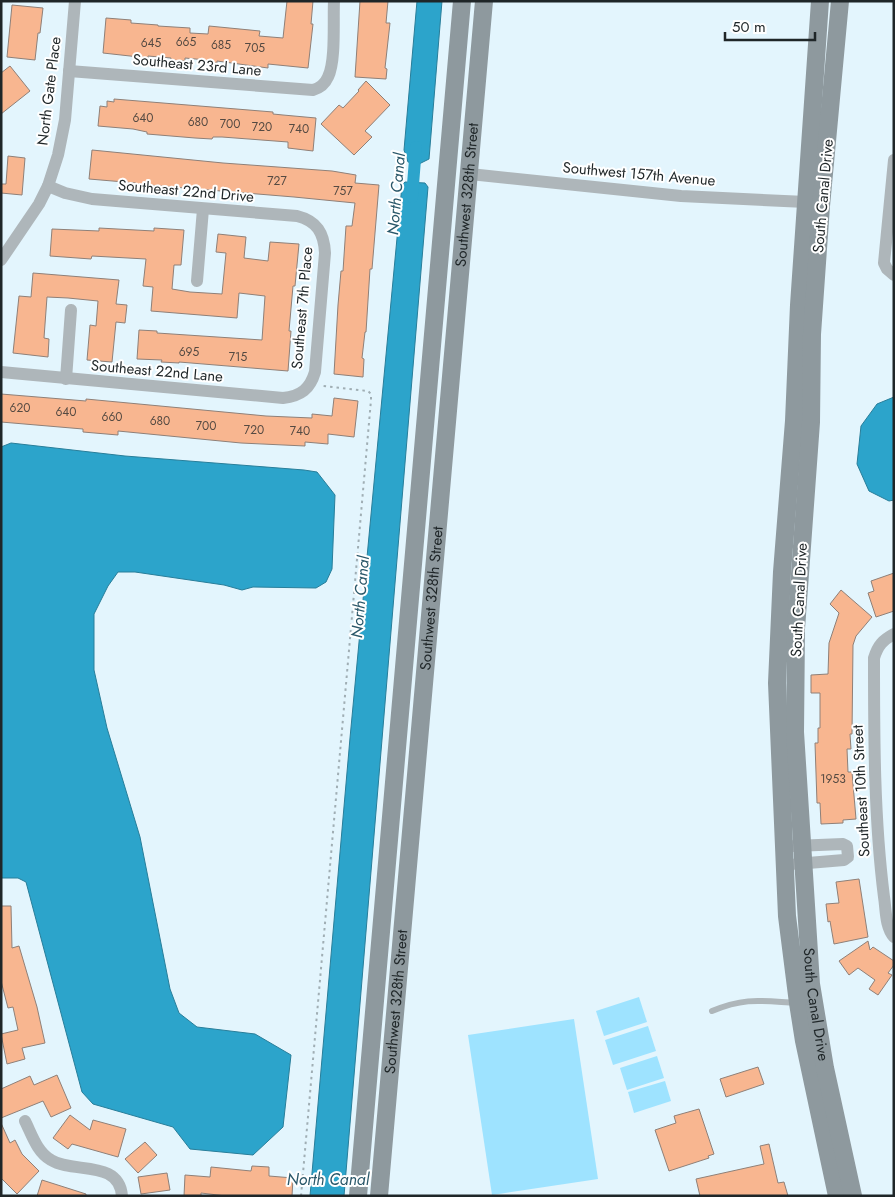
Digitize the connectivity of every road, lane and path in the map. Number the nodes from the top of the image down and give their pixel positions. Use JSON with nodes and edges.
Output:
{"nodes":[{"id":1,"x":75,"y":1,"type":"edge"},
{"id":2,"x":334,"y":1,"type":"edge"},
{"id":3,"x":462,"y":1,"type":"edge"},
{"id":4,"x":484,"y":1,"type":"edge"},
{"id":5,"x":820,"y":1,"type":"edge"},
{"id":6,"x":840,"y":1,"type":"edge"},
{"id":7,"x":69,"y":71,"type":"junction"},
{"id":8,"x":893,"y":166,"type":"edge"},
{"id":9,"x":470,"y":174,"type":"junction"},
{"id":10,"x":48,"y":186,"type":"junction"},
{"id":11,"x":806,"y":202,"type":"junction"},
{"id":12,"x":203,"y":208,"type":"junction"},
{"id":13,"x":320,"y":230,"type":"joint"},
{"id":14,"x":1,"y":260,"type":"edge"},
{"id":15,"x":894,"y":275,"type":"edge"},
{"id":16,"x":197,"y":281,"type":"dead end"},
{"id":17,"x":71,"y":310,"type":"dead end"},
{"id":18,"x":1,"y":372,"type":"edge"},
{"id":19,"x":66,"y":380,"type":"junction"},
{"id":20,"x":309,"y":385,"type":"junction"},
{"id":21,"x":894,"y":634,"type":"edge"},
{"id":22,"x":792,"y":846,"type":"junction"},
{"id":23,"x":803,"y":863,"type":"junction"},
{"id":24,"x":785,"y":864,"type":"junction"},
{"id":25,"x":893,"y":936,"type":"edge"},
{"id":26,"x":798,"y":1003,"type":"junction"},
{"id":27,"x":712,"y":1011,"type":"dead end"},
{"id":28,"x":25,"y":1121,"type":"dead end"},
{"id":29,"x":122,"y":1196,"type":"edge"},
{"id":30,"x":301,"y":1196,"type":"edge"},
{"id":31,"x":358,"y":1196,"type":"edge"},
{"id":32,"x":378,"y":1196,"type":"edge"},
{"id":33,"x":837,"y":1196,"type":"edge"},
{"id":34,"x":853,"y":1196,"type":"edge"}],
"edges":[{"from":1,"to":7,"type":"street","name":"North Gate Place"},
{"from":2,"to":7,"type":"street","name":"Southeast 23rd Lane"},
{"from":3,"to":31,"type":"street","name":"Southwest 328th Street"},
{"from":4,"to":9,"type":"street","name":"Southwest 328th Street"},
{"from":5,"to":11,"type":"street","name":"South Canal Drive"},
{"from":6,"to":22,"type":"street","name":"South Canal Drive"},
{"from":7,"to":10,"type":"street","name":"North Gate Place"},
{"from":8,"to":15,"type":"street"},
{"from":9,"to":11,"type":"street","name":"Southwest 157th Avenue"},
{"from":9,"to":32,"type":"street","name":"Southwest 328th Street"},
{"from":10,"to":12,"type":"street","name":"Southeast 22nd Drive"},
{"from":10,"to":14,"type":"street","name":"North Gate Place"},
{"from":11,"to":22,"type":"street","name":"South Canal Drive"},
{"from":12,"to":13,"type":"street","name":"Southeast 22nd Drive"},
{"from":12,"to":16,"type":"street"},
{"from":13,"to":20,"type":"street","name":"Southeast 7th Place"},
{"from":17,"to":19,"type":"street"},
{"from":18,"to":19,"type":"street","name":"Southeast 22nd Lane"},
{"from":19,"to":20,"type":"street","name":"Southeast 22nd Lane"},
{"from":20,"to":30,"type":"path"},
{"from":21,"to":25,"type":"street","name":"Southeast 10th Street"},
{"from":22,"to":23,"type":"street","name":"South Canal Drive"},
{"from":22,"to":23,"type":"street"},
{"from":22,"to":24,"type":"street","name":"South Canal Drive"},
{"from":23,"to":24,"type":"street"},
{"from":23,"to":34,"type":"street","name":"South Canal Drive"},
{"from":24,"to":26,"type":"street","name":"South Canal Drive"},
{"from":26,"to":27,"type":"lane"},
{"from":26,"to":33,"type":"street","name":"South Canal Drive"},
{"from":28,"to":29,"type":"street"}]}
